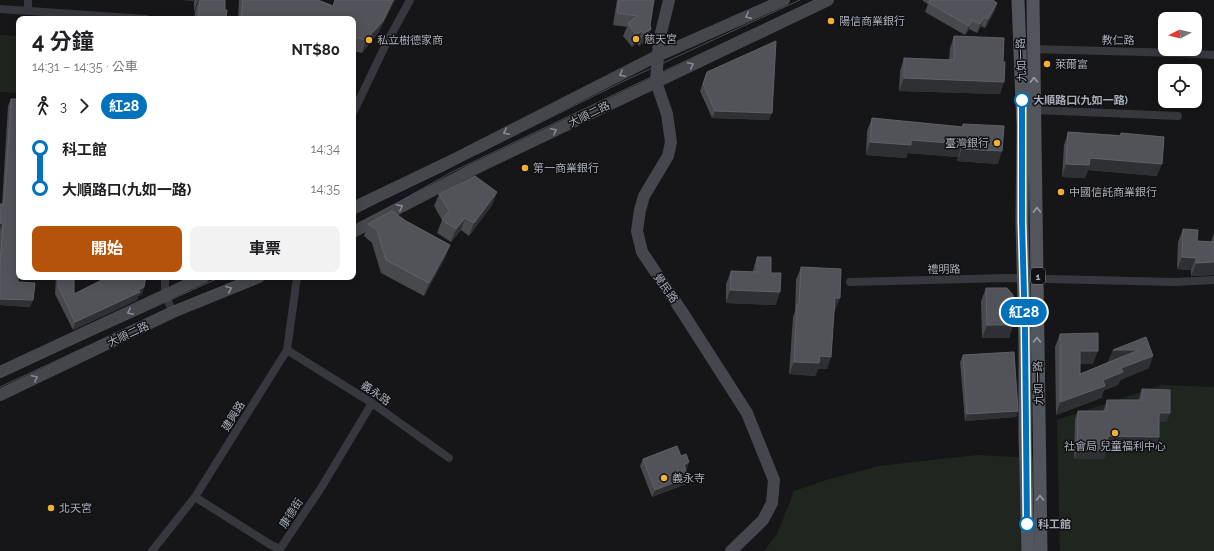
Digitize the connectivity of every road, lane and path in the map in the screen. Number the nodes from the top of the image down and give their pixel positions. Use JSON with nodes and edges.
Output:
{"nodes":[{"id":1,"x":28,"y":0,"type":"edge"},
{"id":2,"x":410,"y":0,"type":"edge"},
{"id":3,"x":669,"y":0,"type":"edge"},
{"id":4,"x":784,"y":0,"type":"edge"},
{"id":5,"x":828,"y":0,"type":"edge"},
{"id":6,"x":1018,"y":0,"type":"edge"},
{"id":7,"x":1033,"y":0,"type":"edge"},
{"id":8,"x":0,"y":9,"type":"edge"},
{"id":9,"x":28,"y":11,"type":"junction"},
{"id":10,"x":102,"y":16,"type":"edge"},
{"id":11,"x":1034,"y":49,"type":"junction"},
{"id":12,"x":1021,"y":50,"type":"junction"},
{"id":13,"x":1214,"y":55,"type":"edge"},
{"id":14,"x":657,"y":56,"type":"junction"},
{"id":15,"x":656,"y":82,"type":"junction"},
{"id":16,"x":356,"y":107,"type":"edge"},
{"id":17,"x":1035,"y":110,"type":"junction"},
{"id":18,"x":1178,"y":116,"type":"dead end"},
{"id":19,"x":356,"y":207,"type":"edge"},
{"id":20,"x":356,"y":230,"type":"edge"},
{"id":21,"x":1024,"y":278,"type":"junction"},
{"id":22,"x":1038,"y":279,"type":"junction"},
{"id":23,"x":165,"y":280,"type":"edge"},
{"id":24,"x":198,"y":280,"type":"edge"},
{"id":25,"x":252,"y":280,"type":"edge"},
{"id":26,"x":297,"y":280,"type":"edge"},
{"id":27,"x":1214,"y":280,"type":"edge"},
{"id":28,"x":850,"y":282,"type":"dead end"},
{"id":29,"x":165,"y":295,"type":"junction"},
{"id":30,"x":173,"y":312,"type":"junction"},
{"id":31,"x":287,"y":350,"type":"junction"},
{"id":32,"x":0,"y":372,"type":"edge"},
{"id":33,"x":0,"y":395,"type":"edge"},
{"id":34,"x":372,"y":403,"type":"junction"},
{"id":35,"x":449,"y":458,"type":"dead end"},
{"id":36,"x":195,"y":497,"type":"junction"},
{"id":37,"x":152,"y":551,"type":"edge"},
{"id":38,"x":731,"y":551,"type":"edge"},
{"id":39,"x":1028,"y":551,"type":"edge"},
{"id":40,"x":1042,"y":551,"type":"edge"}],
"edges":[{"from":1,"to":9,"type":"street"},
{"from":2,"to":16,"type":"street"},
{"from":3,"to":14,"type":"street","name":"覺民路"},
{"from":4,"to":14,"type":"street","name":"大順二路","one_way":true},
{"from":15,"to":5,"type":"street","name":"大順二路","one_way":true},
{"from":6,"to":12,"type":"main road","name":"九如一路","number":"1"},
{"from":7,"to":11,"type":"main road","name":"九如一路","number":"1"},
{"from":8,"to":9,"type":"street"},
{"from":9,"to":10,"type":"street"},
{"from":11,"to":12,"type":"street","name":"教仁路"},
{"from":11,"to":13,"type":"street","name":"教仁路"},
{"from":17,"to":11,"type":"main road","name":"九如一路","number":"1","one_way":true},
{"from":12,"to":21,"type":"main road","name":"九如一路","number":"1"},
{"from":14,"to":15,"type":"street","name":"覺民路"},
{"from":14,"to":19,"type":"street","name":"大順二路","one_way":true},
{"from":20,"to":15,"type":"street","name":"大順二路","one_way":true},
{"from":15,"to":38,"type":"street","name":"覺民路"},
{"from":17,"to":18,"type":"street"},
{"from":22,"to":17,"type":"main road","name":"九如一路","number":"1","one_way":true},
{"from":21,"to":22,"type":"street","name":"禮明路"},
{"from":21,"to":28,"type":"street","name":"禮明路"},
{"from":21,"to":39,"type":"main road","name":"九如一路","number":"1"},
{"from":22,"to":27,"type":"street"},
{"from":40,"to":22,"type":"main road","name":"九如一路","number":"1","one_way":true},
{"from":23,"to":29,"type":"street"},
{"from":24,"to":29,"type":"street","name":"大順二路"},
{"from":30,"to":25,"type":"street","name":"大順二路","one_way":true},
{"from":26,"to":31,"type":"street","name":"建興路"},
{"from":29,"to":30,"type":"street"},
{"from":29,"to":32,"type":"street","name":"大順二路","one_way":true},
{"from":33,"to":30,"type":"street","name":"大順二路","one_way":true},
{"from":31,"to":34,"type":"street","name":"義永路"},
{"from":31,"to":36,"type":"street","name":"建興路"},
{"from":34,"to":35,"type":"street","name":"義永路"},
{"from":34,"to":36,"type":"street","name":"康德街"},
{"from":36,"to":37,"type":"street","name":"建興路"}]}
